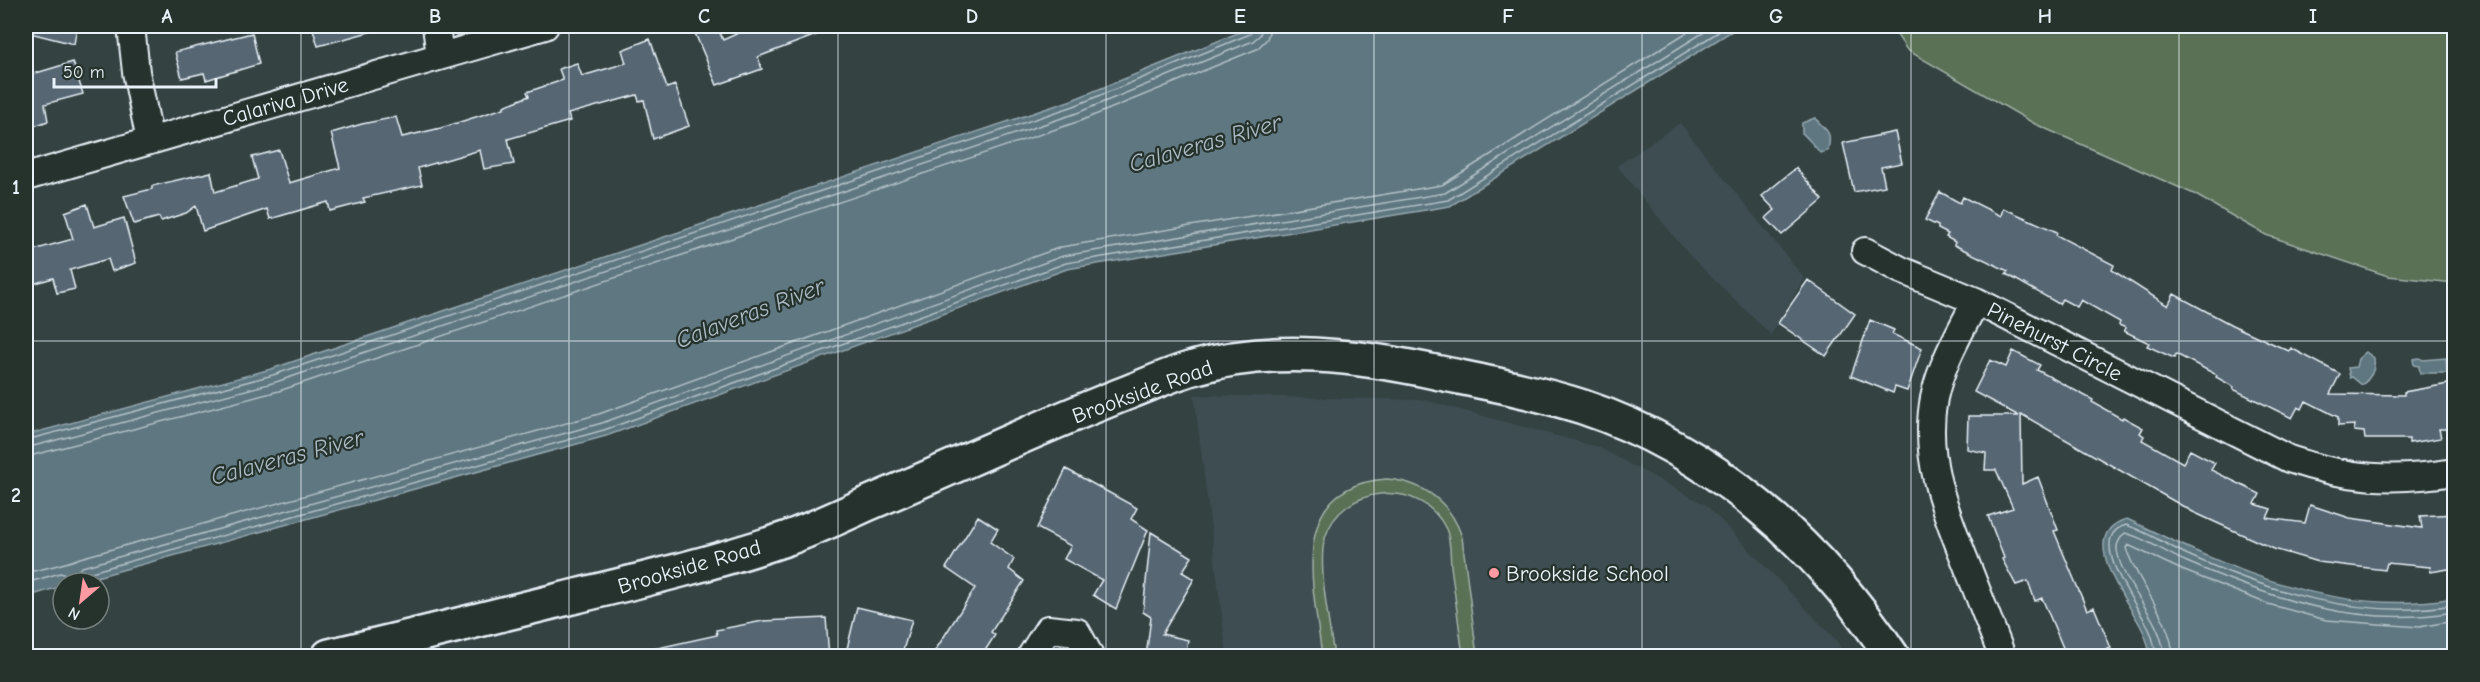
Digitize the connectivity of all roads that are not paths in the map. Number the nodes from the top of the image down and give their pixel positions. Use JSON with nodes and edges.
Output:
{"nodes":[{"id":1,"x":131,"y":26,"type":"edge"},
{"id":2,"x":436,"y":26,"type":"edge"},
{"id":3,"x":545,"y":26,"type":"edge"},
{"id":4,"x":440,"y":56,"type":"junction"},
{"id":5,"x":150,"y":141,"type":"junction"},
{"id":6,"x":26,"y":177,"type":"edge"},
{"id":7,"x":1865,"y":251,"type":"dead end"},
{"id":8,"x":1976,"y":301,"type":"junction"},
{"id":9,"x":2454,"y":472,"type":"edge"},
{"id":10,"x":329,"y":657,"type":"edge"},
{"id":11,"x":1030,"y":657,"type":"edge"},
{"id":12,"x":1087,"y":657,"type":"edge"},
{"id":13,"x":1892,"y":657,"type":"edge"},
{"id":14,"x":2002,"y":657,"type":"edge"}],
"edges":[{"from":1,"to":5,"type":"street"},
{"from":2,"to":4,"type":"street"},
{"from":3,"to":4,"type":"street","name":"Calariva Drive"},
{"from":4,"to":5,"type":"street","name":"Calariva Drive"},
{"from":5,"to":6,"type":"street","name":"Calariva Drive"},
{"from":7,"to":8,"type":"street"},
{"from":8,"to":9,"type":"street","name":"Pinehurst Circle"},
{"from":8,"to":14,"type":"street","name":"Pinehurst Circle"},
{"from":10,"to":13,"type":"street","name":"Brookside Road"},
{"from":11,"to":12,"type":"street"}]}
